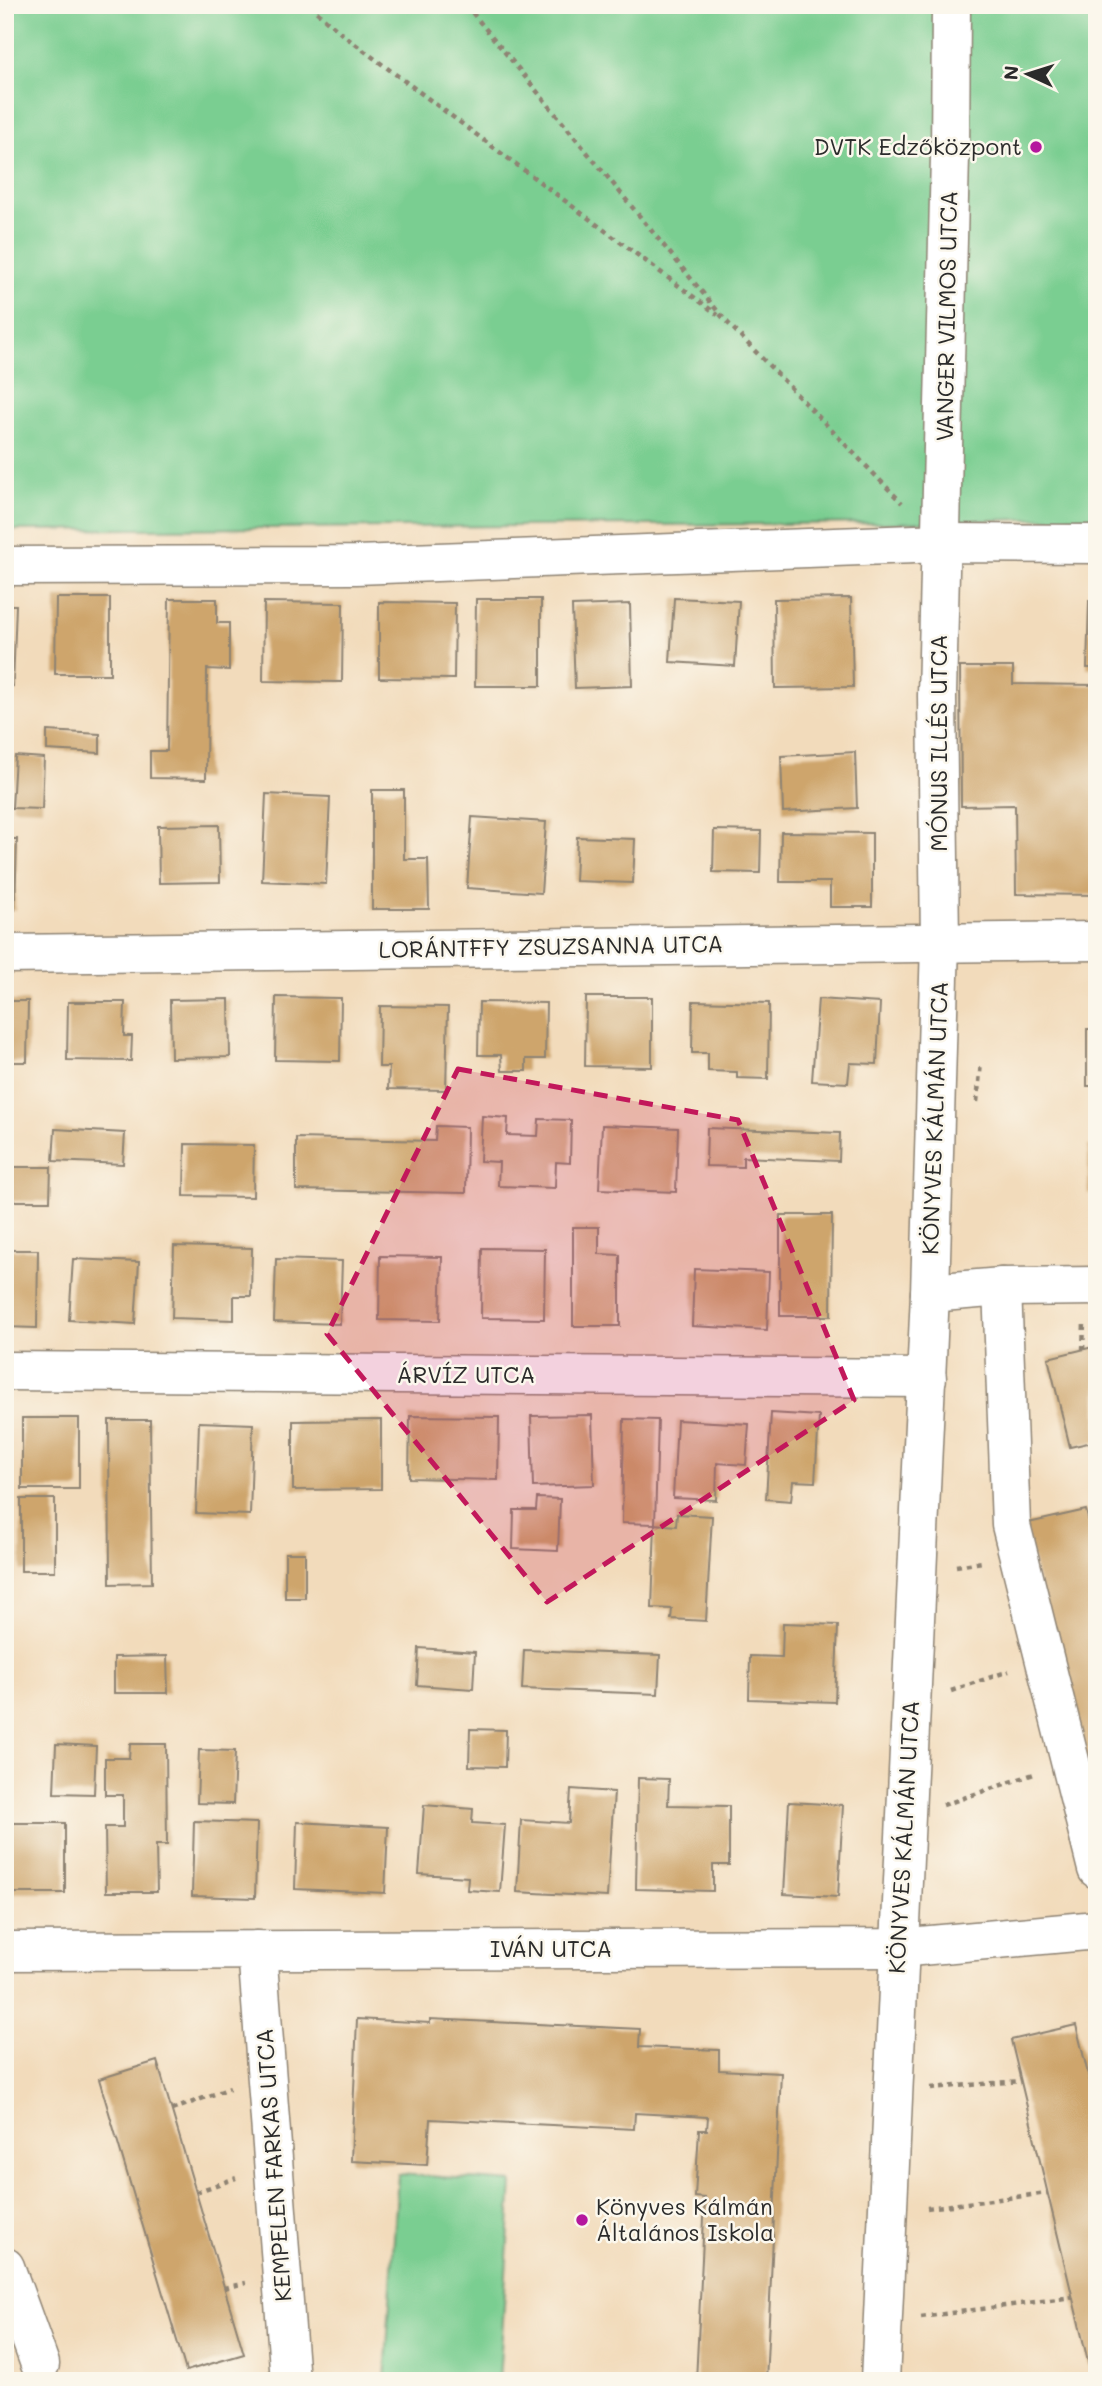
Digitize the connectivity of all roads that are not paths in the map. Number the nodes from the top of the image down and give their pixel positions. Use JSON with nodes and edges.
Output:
{"nodes":[{"id":1,"x":951,"y":5,"type":"edge"},
{"id":2,"x":942,"y":543,"type":"junction"},
{"id":3,"x":1097,"y":544,"type":"edge"},
{"id":4,"x":5,"y":566,"type":"edge"},
{"id":5,"x":940,"y":942,"type":"junction"},
{"id":6,"x":1097,"y":942,"type":"edge"},
{"id":7,"x":5,"y":954,"type":"edge"},
{"id":8,"x":1097,"y":1286,"type":"edge"},
{"id":9,"x":1002,"y":1287,"type":"junction"},
{"id":10,"x":930,"y":1293,"type":"junction"},
{"id":11,"x":5,"y":1371,"type":"edge"},
{"id":12,"x":927,"y":1378,"type":"junction"},
{"id":13,"x":1097,"y":1869,"type":"edge"},
{"id":14,"x":1097,"y":1930,"type":"edge"},
{"id":15,"x":898,"y":1948,"type":"junction"},
{"id":16,"x":257,"y":1950,"type":"junction"},
{"id":17,"x":5,"y":1951,"type":"edge"},
{"id":18,"x":5,"y":2267,"type":"edge"},
{"id":19,"x":40,"y":2364,"type":"dead end"},
{"id":20,"x":290,"y":2381,"type":"edge"},
{"id":21,"x":880,"y":2381,"type":"edge"}],
"edges":[{"from":1,"to":2,"type":"street","name":"VANGER VILMOS UTCA"},
{"from":2,"to":3,"type":"street"},
{"from":2,"to":4,"type":"street"},
{"from":2,"to":5,"type":"street","name":"MÓNUS ILLÉS UTCA"},
{"from":5,"to":6,"type":"street","name":"LORÁNTFFY ZSUZSANNA UTCA"},
{"from":5,"to":7,"type":"street","name":"LORÁNTFFY ZSUZSANNA UTCA"},
{"from":5,"to":10,"type":"street","name":"KÖNYVES KÁLMÁN UTCA"},
{"from":8,"to":9,"type":"street"},
{"from":9,"to":10,"type":"street"},
{"from":9,"to":13,"type":"street"},
{"from":10,"to":12,"type":"street","name":"KÖNYVES KÁLMÁN UTCA"},
{"from":11,"to":12,"type":"street","name":"ÁRVÍZ UTCA"},
{"from":12,"to":15,"type":"street","name":"KÖNYVES KÁLMÁN UTCA"},
{"from":14,"to":15,"type":"street","name":"IVÁN UTCA"},
{"from":15,"to":16,"type":"street","name":"IVÁN UTCA"},
{"from":15,"to":21,"type":"street","name":"KÖNYVES KÁLMÁN UTCA"},
{"from":16,"to":17,"type":"street","name":"IVÁN UTCA"},
{"from":16,"to":20,"type":"street","name":"KEMPELEN FARKAS UTCA"},
{"from":18,"to":19,"type":"street"}]}
